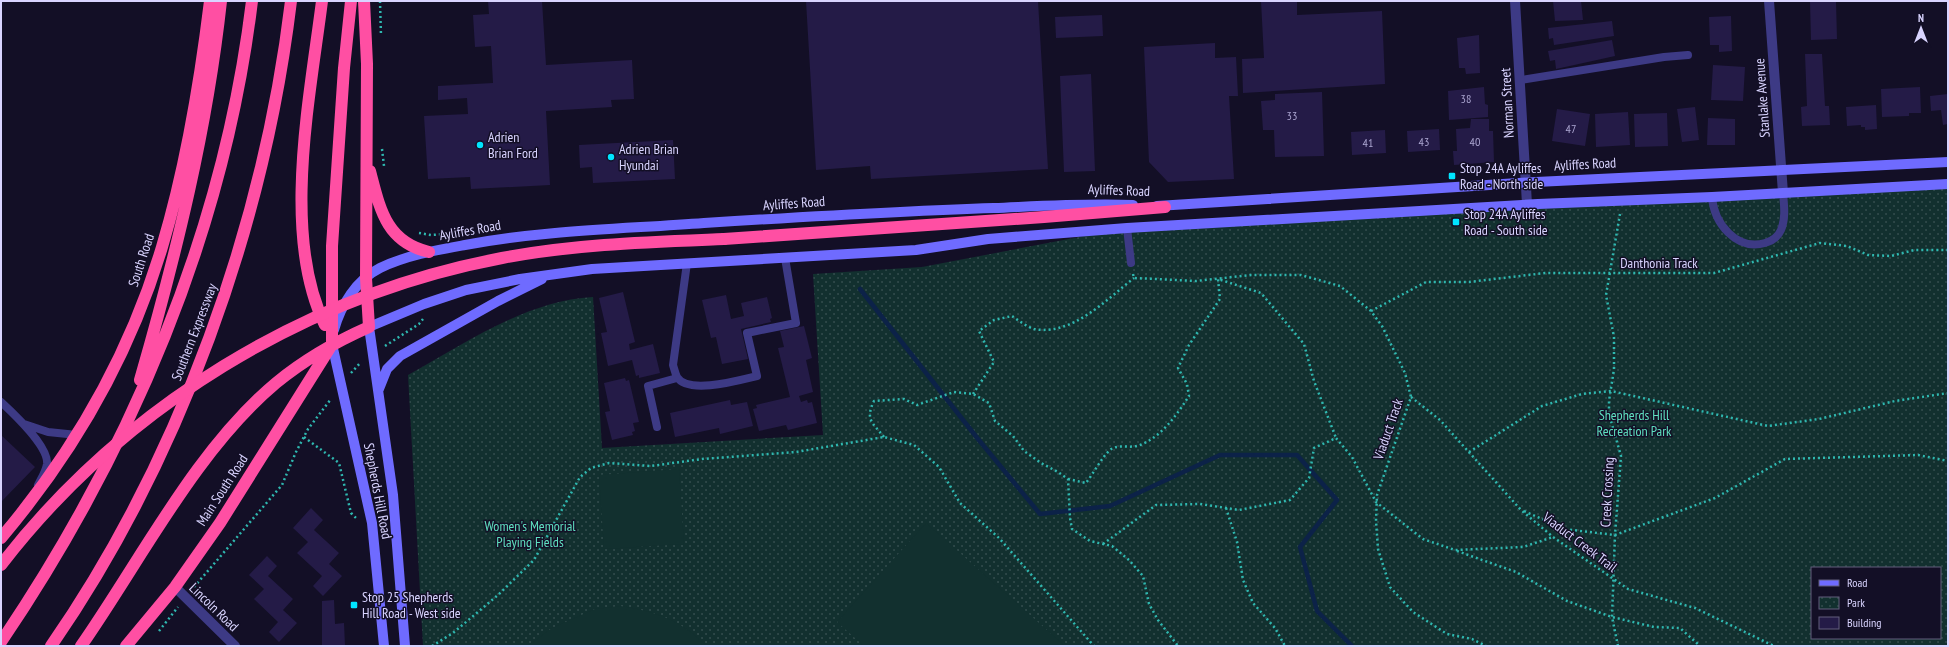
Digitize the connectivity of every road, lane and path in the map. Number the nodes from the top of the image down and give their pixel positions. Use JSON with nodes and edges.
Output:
{"nodes":[{"id":1,"x":210,"y":1,"type":"edge"},
{"id":2,"x":221,"y":1,"type":"edge"},
{"id":3,"x":252,"y":1,"type":"edge"},
{"id":4,"x":291,"y":1,"type":"edge"},
{"id":5,"x":322,"y":1,"type":"edge"},
{"id":6,"x":351,"y":1,"type":"edge"},
{"id":7,"x":364,"y":1,"type":"edge"},
{"id":8,"x":380,"y":1,"type":"edge"},
{"id":9,"x":1515,"y":1,"type":"edge"},
{"id":10,"x":1769,"y":1,"type":"edge"},
{"id":11,"x":381,"y":42,"type":"dead end"},
{"id":12,"x":1688,"y":55,"type":"dead end"},
{"id":13,"x":1520,"y":80,"type":"junction"},
{"id":14,"x":381,"y":142,"type":"dead end"},
{"id":15,"x":366,"y":152,"type":"junction"},
{"id":16,"x":1948,"y":162,"type":"edge"},
{"id":17,"x":384,"y":168,"type":"dead end"},
{"id":18,"x":1782,"y":170,"type":"junction"},
{"id":19,"x":1526,"y":183,"type":"junction"},
{"id":20,"x":1948,"y":184,"type":"edge"},
{"id":21,"x":1783,"y":193,"type":"junction"},
{"id":22,"x":1712,"y":197,"type":"junction"},
{"id":23,"x":1527,"y":204,"type":"junction"},
{"id":24,"x":1165,"y":207,"type":"junction"},
{"id":25,"x":1620,"y":214,"type":"dead end"},
{"id":26,"x":1127,"y":228,"type":"junction"},
{"id":27,"x":413,"y":230,"type":"dead end"},
{"id":28,"x":446,"y":234,"type":"dead end"},
{"id":29,"x":1948,"y":250,"type":"edge"},
{"id":30,"x":429,"y":252,"type":"junction"},
{"id":31,"x":785,"y":258,"type":"junction"},
{"id":32,"x":687,"y":263,"type":"junction"},
{"id":33,"x":1130,"y":264,"type":"joint"},
{"id":34,"x":1610,"y":273,"type":"junction"},
{"id":35,"x":551,"y":274,"type":"junction"},
{"id":36,"x":366,"y":278,"type":"junction"},
{"id":37,"x":1134,"y":278,"type":"junction"},
{"id":38,"x":1218,"y":279,"type":"junction"},
{"id":39,"x":1371,"y":311,"type":"junction"},
{"id":40,"x":424,"y":318,"type":"dead end"},
{"id":41,"x":369,"y":327,"type":"junction"},
{"id":42,"x":332,"y":341,"type":"junction"},
{"id":43,"x":385,"y":346,"type":"dead end"},
{"id":44,"x":677,"y":378,"type":"junction"},
{"id":45,"x":1610,"y":391,"type":"junction"},
{"id":46,"x":1948,"y":393,"type":"edge"},
{"id":47,"x":378,"y":394,"type":"junction"},
{"id":48,"x":973,"y":394,"type":"junction"},
{"id":49,"x":1411,"y":397,"type":"junction"},
{"id":50,"x":1,"y":402,"type":"edge"},
{"id":51,"x":130,"y":416,"type":"junction"},
{"id":52,"x":24,"y":424,"type":"junction"},
{"id":53,"x":311,"y":426,"type":"dead end"},
{"id":54,"x":657,"y":427,"type":"dead end"},
{"id":55,"x":77,"y":435,"type":"junction"},
{"id":56,"x":304,"y":437,"type":"junction"},
{"id":57,"x":884,"y":437,"type":"junction"},
{"id":58,"x":1336,"y":438,"type":"junction"},
{"id":59,"x":1469,"y":452,"type":"junction"},
{"id":60,"x":1948,"y":461,"type":"edge"},
{"id":61,"x":1068,"y":479,"type":"junction"},
{"id":62,"x":1376,"y":502,"type":"junction"},
{"id":63,"x":30,"y":503,"type":"junction"},
{"id":64,"x":1226,"y":508,"type":"junction"},
{"id":65,"x":1521,"y":510,"type":"junction"},
{"id":66,"x":1615,"y":535,"type":"junction"},
{"id":67,"x":1553,"y":537,"type":"junction"},
{"id":68,"x":1,"y":538,"type":"edge"},
{"id":69,"x":374,"y":538,"type":"junction"},
{"id":70,"x":1103,"y":544,"type":"junction"},
{"id":71,"x":1454,"y":550,"type":"junction"},
{"id":72,"x":1,"y":565,"type":"edge"},
{"id":73,"x":1613,"y":579,"type":"junction"},
{"id":74,"x":175,"y":587,"type":"junction"},
{"id":75,"x":185,"y":598,"type":"junction"},
{"id":76,"x":1612,"y":617,"type":"junction"},
{"id":77,"x":154,"y":636,"type":"dead end"},
{"id":78,"x":1,"y":642,"type":"edge"},
{"id":79,"x":51,"y":646,"type":"edge"},
{"id":80,"x":82,"y":646,"type":"edge"},
{"id":81,"x":126,"y":646,"type":"edge"},
{"id":82,"x":235,"y":646,"type":"edge"},
{"id":83,"x":384,"y":646,"type":"edge"},
{"id":84,"x":406,"y":646,"type":"edge"},
{"id":85,"x":432,"y":646,"type":"edge"},
{"id":86,"x":1094,"y":646,"type":"edge"},
{"id":87,"x":1178,"y":646,"type":"edge"},
{"id":88,"x":1286,"y":646,"type":"edge"},
{"id":89,"x":1486,"y":646,"type":"edge"},
{"id":90,"x":1618,"y":646,"type":"edge"},
{"id":91,"x":1700,"y":646,"type":"edge"},
{"id":92,"x":1774,"y":646,"type":"edge"}],
"edges":[{"from":1,"to":55,"type":"highway","name":"South Road"},
{"from":2,"to":51,"type":"highway"},
{"from":3,"to":51,"type":"highway","name":"Southern Expressway"},
{"from":4,"to":79,"type":"highway","name":"Southern Expressway"},
{"from":5,"to":42,"type":"highway"},
{"from":6,"to":42,"type":"highway"},
{"from":7,"to":15,"type":"highway"},
{"from":8,"to":11,"type":"path"},
{"from":9,"to":13,"type":"street","name":"Norman Street"},
{"from":10,"to":18,"type":"street","name":"Stanlake Avenue"},
{"from":12,"to":13,"type":"lane"},
{"from":13,"to":19,"type":"street","name":"Norman Street"},
{"from":14,"to":17,"type":"path"},
{"from":15,"to":30,"type":"highway"},
{"from":15,"to":36,"type":"highway"},
{"from":16,"to":18,"type":"main road","name":"Ayliffes Road"},
{"from":18,"to":19,"type":"main road","name":"Ayliffes Road"},
{"from":18,"to":21,"type":"street","name":"Stanlake Avenue"},
{"from":19,"to":23,"type":"street","name":"Norman Street"},
{"from":19,"to":24,"type":"main road","name":"Ayliffes Road"},
{"from":20,"to":21,"type":"main road"},
{"from":21,"to":22,"type":"main road"},
{"from":21,"to":22,"type":"lane"},
{"from":22,"to":23,"type":"main road"},
{"from":23,"to":26,"type":"main road"},
{"from":24,"to":30,"type":"main road","name":"Ayliffes Road"},
{"from":24,"to":72,"type":"highway","bridge":true},
{"from":25,"to":34,"type":"path","name":"Creek Crossing"},
{"from":26,"to":31,"type":"main road"},
{"from":26,"to":33,"type":"lane"},
{"from":27,"to":28,"type":"path"},
{"from":29,"to":34,"type":"path","name":"Danthonia Track"},
{"from":30,"to":36,"type":"main road","name":"Ayliffes Road"},
{"from":31,"to":32,"type":"main road"},
{"from":31,"to":44,"type":"lane"},
{"from":32,"to":35,"type":"main road"},
{"from":32,"to":44,"type":"lane"},
{"from":33,"to":37,"type":"path"},
{"from":34,"to":39,"type":"path","name":"Danthonia Track"},
{"from":34,"to":45,"type":"path","name":"Creek Crossing"},
{"from":35,"to":41,"type":"main road"},
{"from":35,"to":47,"type":"main road"},
{"from":36,"to":41,"type":"highway"},
{"from":36,"to":42,"type":"main road","name":"Ayliffes Road"},
{"from":37,"to":38,"type":"path","name":"Viaduct Track"},
{"from":37,"to":48,"type":"path"},
{"from":38,"to":39,"type":"path","name":"Viaduct Track"},
{"from":38,"to":58,"type":"path"},
{"from":38,"to":61,"type":"path"},
{"from":39,"to":49,"type":"path","name":"Viaduct Track"},
{"from":40,"to":43,"type":"path"},
{"from":41,"to":42,"type":"highway"},
{"from":41,"to":47,"type":"main road","name":"Shepherds Hill Road"},
{"from":42,"to":69,"type":"main road","name":"Shepherds Hill Road"},
{"from":42,"to":74,"type":"highway","name":"Main South Road"},
{"from":42,"to":80,"type":"highway"},
{"from":44,"to":54,"type":"lane"},
{"from":45,"to":46,"type":"path"},
{"from":45,"to":59,"type":"path"},
{"from":45,"to":66,"type":"path","name":"Creek Crossing"},
{"from":47,"to":84,"type":"main road","name":"Shepherds Hill Road"},
{"from":48,"to":57,"type":"path"},
{"from":48,"to":61,"type":"path"},
{"from":49,"to":59,"type":"path","name":"Viaduct Creek Trail"},
{"from":49,"to":62,"type":"path","name":"Viaduct Track"},
{"from":50,"to":52,"type":"lane"},
{"from":51,"to":78,"type":"highway","name":"Southern Expressway"},
{"from":52,"to":55,"type":"lane"},
{"from":52,"to":63,"type":"lane"},
{"from":53,"to":56,"type":"path"},
{"from":55,"to":63,"type":"highway","name":"South Road"},
{"from":56,"to":69,"type":"path"},
{"from":56,"to":75,"type":"path"},
{"from":57,"to":85,"type":"path"},
{"from":57,"to":86,"type":"path"},
{"from":58,"to":62,"type":"path"},
{"from":58,"to":64,"type":"path"},
{"from":59,"to":65,"type":"path","name":"Viaduct Creek Trail"},
{"from":60,"to":66,"type":"path"},
{"from":61,"to":70,"type":"path"},
{"from":62,"to":71,"type":"path"},
{"from":62,"to":89,"type":"path","name":"Viaduct Track"},
{"from":63,"to":68,"type":"highway"},
{"from":64,"to":70,"type":"path"},
{"from":64,"to":88,"type":"path"},
{"from":65,"to":66,"type":"path"},
{"from":65,"to":67,"type":"path","name":"Viaduct Creek Trail"},
{"from":66,"to":73,"type":"path","name":"Creek Crossing"},
{"from":67,"to":71,"type":"path"},
{"from":67,"to":73,"type":"path","name":"Viaduct Creek Trail"},
{"from":69,"to":83,"type":"main road","name":"Shepherds Hill Road"},
{"from":70,"to":87,"type":"path"},
{"from":71,"to":76,"type":"path"},
{"from":73,"to":76,"type":"path","name":"Creek Crossing"},
{"from":73,"to":92,"type":"path","name":"Viaduct Creek Trail"},
{"from":74,"to":75,"type":"street","name":"Lincoln Road"},
{"from":74,"to":81,"type":"highway","name":"Main South Road"},
{"from":75,"to":77,"type":"path"},
{"from":75,"to":82,"type":"street","name":"Lincoln Road"},
{"from":76,"to":90,"type":"path","name":"Creek Crossing"},
{"from":76,"to":91,"type":"path"}]}
